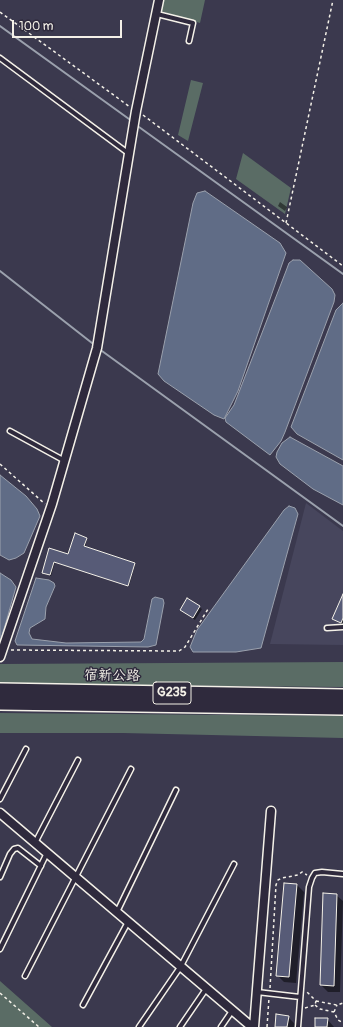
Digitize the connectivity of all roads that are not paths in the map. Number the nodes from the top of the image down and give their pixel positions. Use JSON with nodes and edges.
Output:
{"nodes":[{"id":1,"x":160,"y":0,"type":"edge"},
{"id":2,"x":157,"y":14,"type":"junction"},
{"id":3,"x":189,"y":41,"type":"dead end"},
{"id":4,"x":0,"y":58,"type":"edge"},
{"id":5,"x":129,"y":154,"type":"junction"},
{"id":6,"x":10,"y":431,"type":"dead end"},
{"id":7,"x":65,"y":461,"type":"junction"},
{"id":8,"x":343,"y":627,"type":"edge"},
{"id":9,"x":328,"y":628,"type":"dead end"},
{"id":10,"x":1,"y":654,"type":"edge"},
{"id":11,"x":0,"y":690,"type":"edge"},
{"id":12,"x":343,"y":696,"type":"edge"},
{"id":13,"x":0,"y":703,"type":"edge"},
{"id":14,"x":343,"y":708,"type":"edge"},
{"id":15,"x":26,"y":749,"type":"dead end"},
{"id":16,"x":78,"y":760,"type":"dead end"},
{"id":17,"x":131,"y":770,"type":"dead end"},
{"id":18,"x":176,"y":790,"type":"dead end"},
{"id":19,"x":0,"y":799,"type":"edge"},
{"id":20,"x":271,"y":811,"type":"dead end"},
{"id":21,"x":0,"y":813,"type":"edge"},
{"id":22,"x":35,"y":843,"type":"junction"},
{"id":23,"x":47,"y":854,"type":"junction"},
{"id":24,"x":234,"y":864,"type":"dead end"},
{"id":25,"x":41,"y":866,"type":"junction"},
{"id":26,"x":343,"y":874,"type":"edge"},
{"id":27,"x":0,"y":877,"type":"edge"},
{"id":28,"x":76,"y":877,"type":"junction"},
{"id":29,"x":117,"y":913,"type":"junction"},
{"id":30,"x":128,"y":922,"type":"junction"},
{"id":31,"x":0,"y":949,"type":"edge"},
{"id":32,"x":181,"y":966,"type":"junction"},
{"id":33,"x":25,"y":976,"type":"dead end"},
{"id":34,"x":207,"y":988,"type":"junction"},
{"id":35,"x":256,"y":992,"type":"junction"},
{"id":36,"x":300,"y":997,"type":"junction"},
{"id":37,"x":83,"y":1005,"type":"dead end"},
{"id":38,"x":232,"y":1010,"type":"junction"},
{"id":39,"x":139,"y":1027,"type":"edge"},
{"id":40,"x":180,"y":1027,"type":"edge"},
{"id":41,"x":221,"y":1027,"type":"edge"},
{"id":42,"x":253,"y":1027,"type":"edge"},
{"id":43,"x":298,"y":1027,"type":"edge"}],
"edges":[{"from":1,"to":2,"type":"street"},
{"from":2,"to":3,"type":"lane"},
{"from":2,"to":5,"type":"street"},
{"from":4,"to":5,"type":"lane"},
{"from":5,"to":7,"type":"street"},
{"from":6,"to":7,"type":"lane"},
{"from":7,"to":10,"type":"street"},
{"from":8,"to":9,"type":"lane"},
{"from":11,"to":12,"type":"highway","name":"宿新公路","number":"G235"},
{"from":13,"to":14,"type":"highway","name":"宿新公路"},
{"from":15,"to":19,"type":"lane"},
{"from":16,"to":22,"type":"lane"},
{"from":17,"to":28,"type":"lane"},
{"from":18,"to":29,"type":"lane"},
{"from":20,"to":35,"type":"street"},
{"from":21,"to":22,"type":"street"},
{"from":22,"to":23,"type":"street"},
{"from":23,"to":25,"type":"lane"},
{"from":23,"to":28,"type":"street"},
{"from":24,"to":32,"type":"lane"},
{"from":25,"to":27,"type":"lane"},
{"from":25,"to":31,"type":"lane"},
{"from":26,"to":36,"type":"lane"},
{"from":28,"to":29,"type":"street"},
{"from":28,"to":33,"type":"lane"},
{"from":29,"to":30,"type":"street"},
{"from":30,"to":32,"type":"street"},
{"from":30,"to":37,"type":"lane"},
{"from":32,"to":34,"type":"street"},
{"from":32,"to":39,"type":"lane"},
{"from":34,"to":38,"type":"street"},
{"from":34,"to":40,"type":"lane"},
{"from":35,"to":36,"type":"lane"},
{"from":35,"to":42,"type":"street"},
{"from":36,"to":43,"type":"lane"},
{"from":38,"to":41,"type":"lane"},
{"from":38,"to":42,"type":"street"}]}
